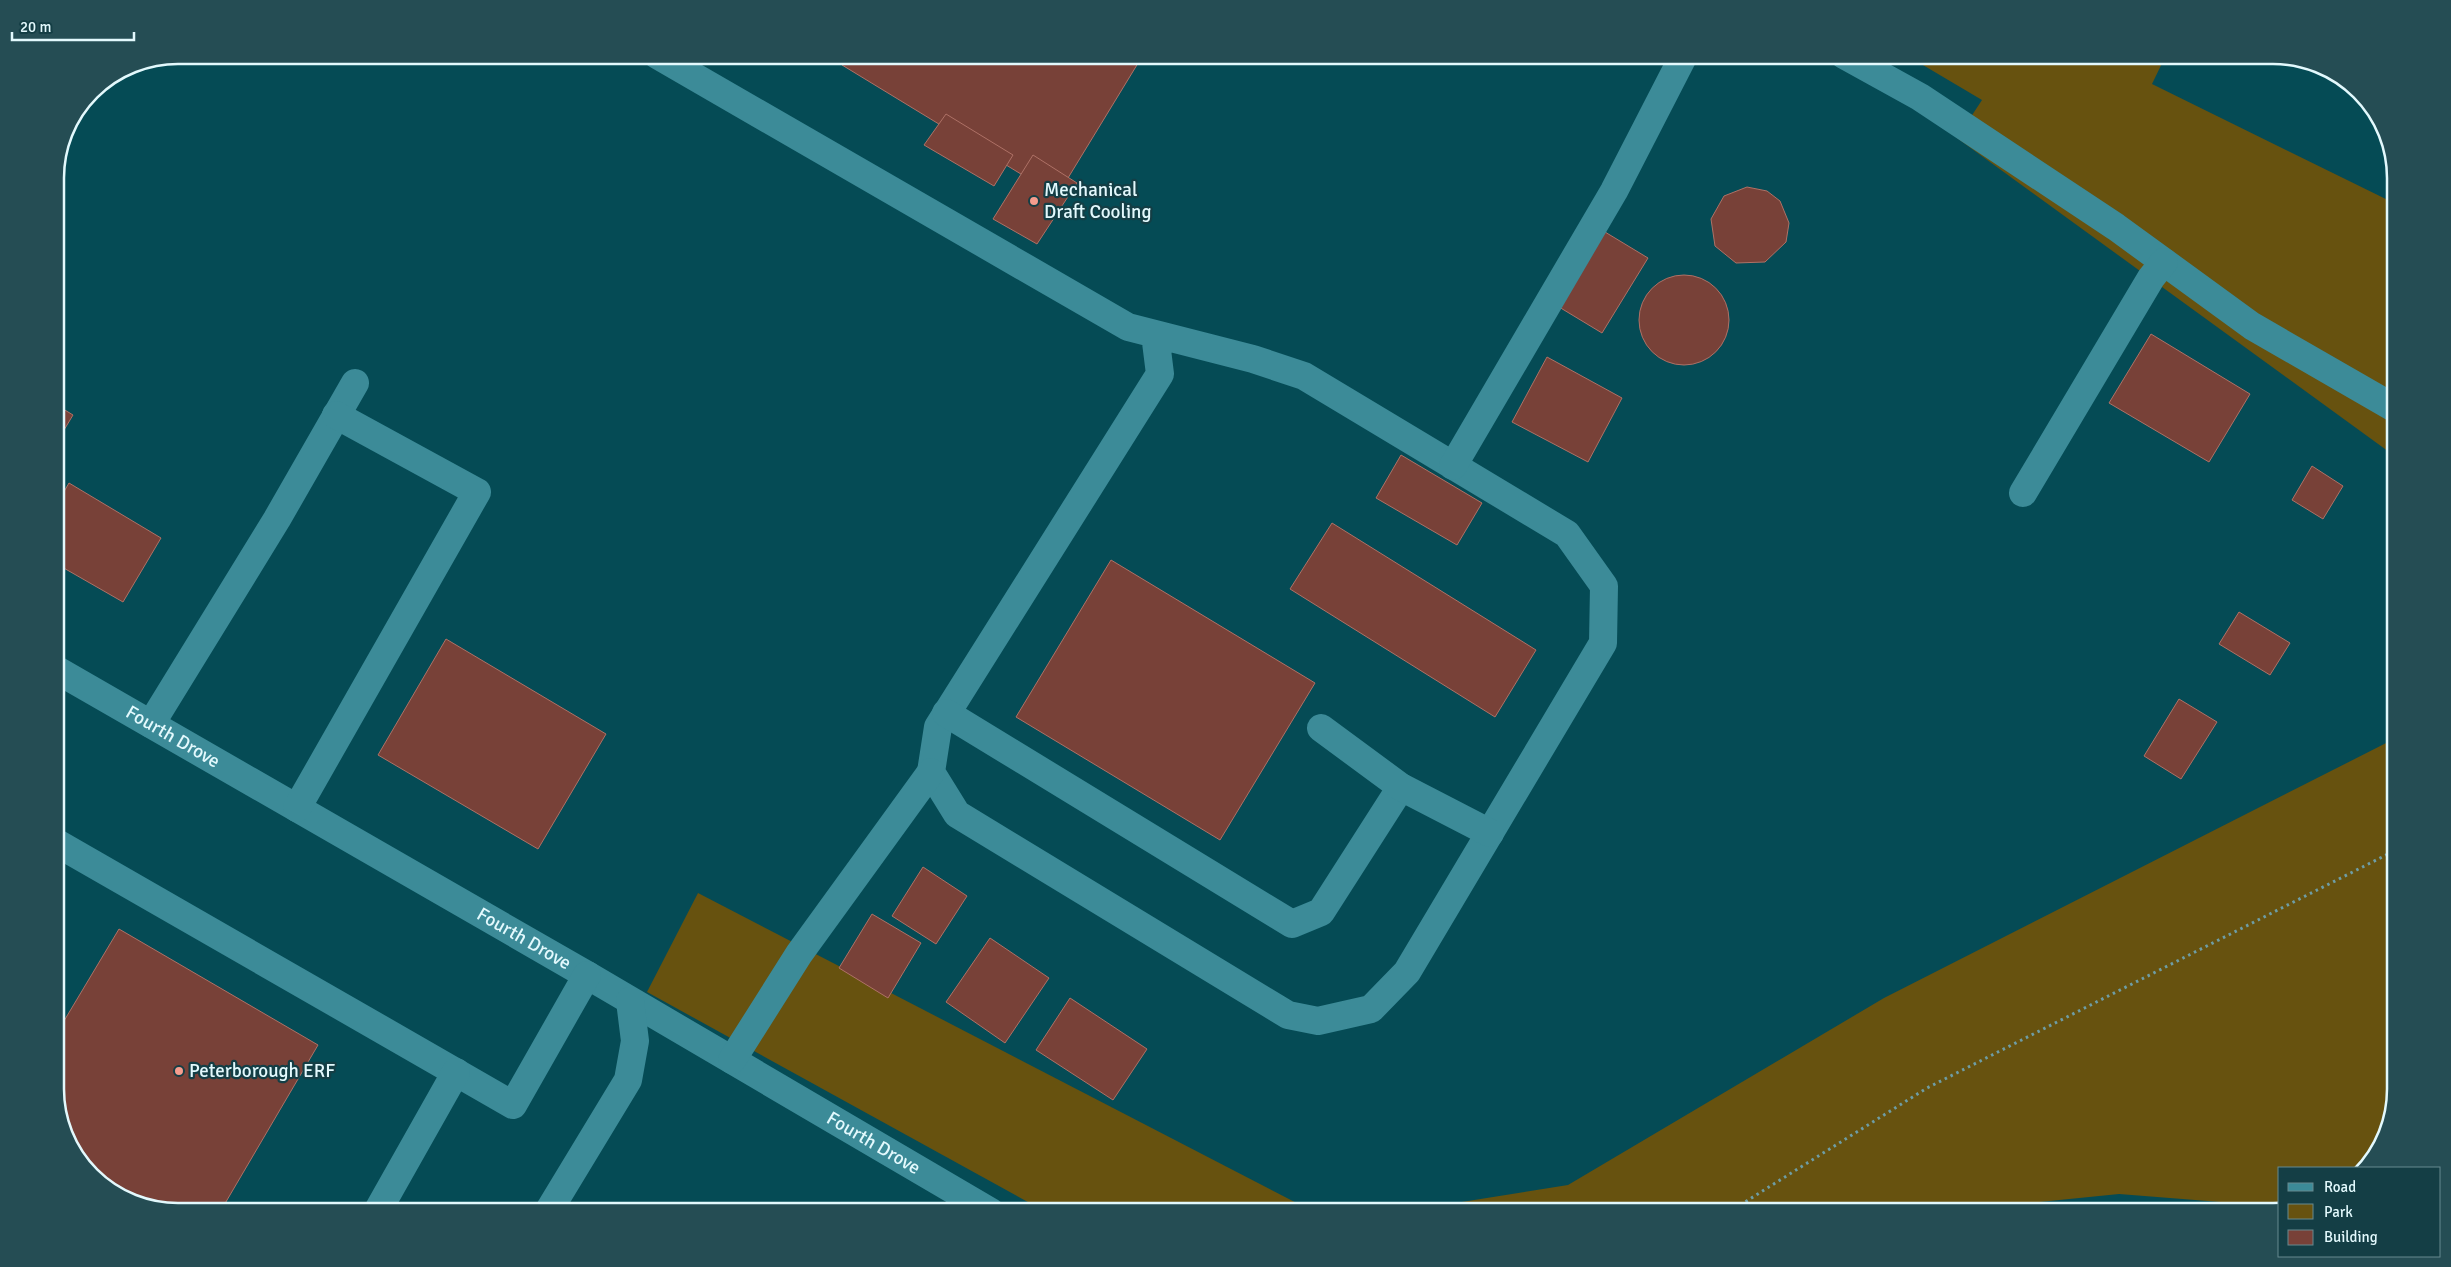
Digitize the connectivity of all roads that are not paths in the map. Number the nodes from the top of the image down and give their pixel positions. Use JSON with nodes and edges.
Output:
{"nodes":[{"id":1,"x":672,"y":64,"type":"edge"},
{"id":2,"x":1679,"y":64,"type":"edge"},
{"id":3,"x":1860,"y":64,"type":"edge"},
{"id":4,"x":2164,"y":262,"type":"junction"},
{"id":5,"x":1155,"y":334,"type":"junction"},
{"id":6,"x":355,"y":383,"type":"dead end"},
{"id":7,"x":2387,"y":404,"type":"edge"},
{"id":8,"x":336,"y":415,"type":"junction"},
{"id":9,"x":1453,"y":466,"type":"junction"},
{"id":10,"x":2023,"y":493,"type":"dead end"},
{"id":11,"x":64,"y":674,"type":"edge"},
{"id":12,"x":946,"y":713,"type":"junction"},
{"id":13,"x":151,"y":724,"type":"junction"},
{"id":14,"x":1320,"y":728,"type":"dead end"},
{"id":15,"x":931,"y":772,"type":"junction"},
{"id":16,"x":1401,"y":787,"type":"junction"},
{"id":17,"x":297,"y":808,"type":"junction"},
{"id":18,"x":1490,"y":833,"type":"junction"},
{"id":19,"x":64,"y":847,"type":"edge"},
{"id":20,"x":587,"y":975,"type":"junction"},
{"id":21,"x":630,"y":1001,"type":"junction"},
{"id":22,"x":732,"y":1060,"type":"junction"},
{"id":23,"x":456,"y":1072,"type":"junction"},
{"id":24,"x":382,"y":1203,"type":"edge"},
{"id":25,"x":553,"y":1203,"type":"edge"},
{"id":26,"x":976,"y":1203,"type":"edge"}],
"edges":[{"from":1,"to":5,"type":"lane"},
{"from":2,"to":9,"type":"lane"},
{"from":3,"to":4,"type":"lane"},
{"from":4,"to":7,"type":"lane"},
{"from":4,"to":10,"type":"lane"},
{"from":5,"to":9,"type":"lane"},
{"from":5,"to":12,"type":"lane"},
{"from":6,"to":8,"type":"lane"},
{"from":8,"to":13,"type":"lane"},
{"from":8,"to":17,"type":"lane"},
{"from":9,"to":18,"type":"lane"},
{"from":11,"to":13,"type":"lane","name":"Fourth Drove"},
{"from":12,"to":15,"type":"lane"},
{"from":12,"to":16,"type":"lane"},
{"from":13,"to":17,"type":"lane","name":"Fourth Drove"},
{"from":14,"to":16,"type":"lane"},
{"from":15,"to":18,"type":"lane"},
{"from":15,"to":22,"type":"lane"},
{"from":16,"to":18,"type":"lane"},
{"from":17,"to":20,"type":"lane","name":"Fourth Drove"},
{"from":19,"to":23,"type":"lane"},
{"from":20,"to":21,"type":"lane","name":"Fourth Drove"},
{"from":20,"to":23,"type":"lane"},
{"from":21,"to":22,"type":"lane","name":"Fourth Drove"},
{"from":21,"to":25,"type":"lane"},
{"from":22,"to":26,"type":"lane","name":"Fourth Drove"},
{"from":23,"to":24,"type":"lane"}]}
